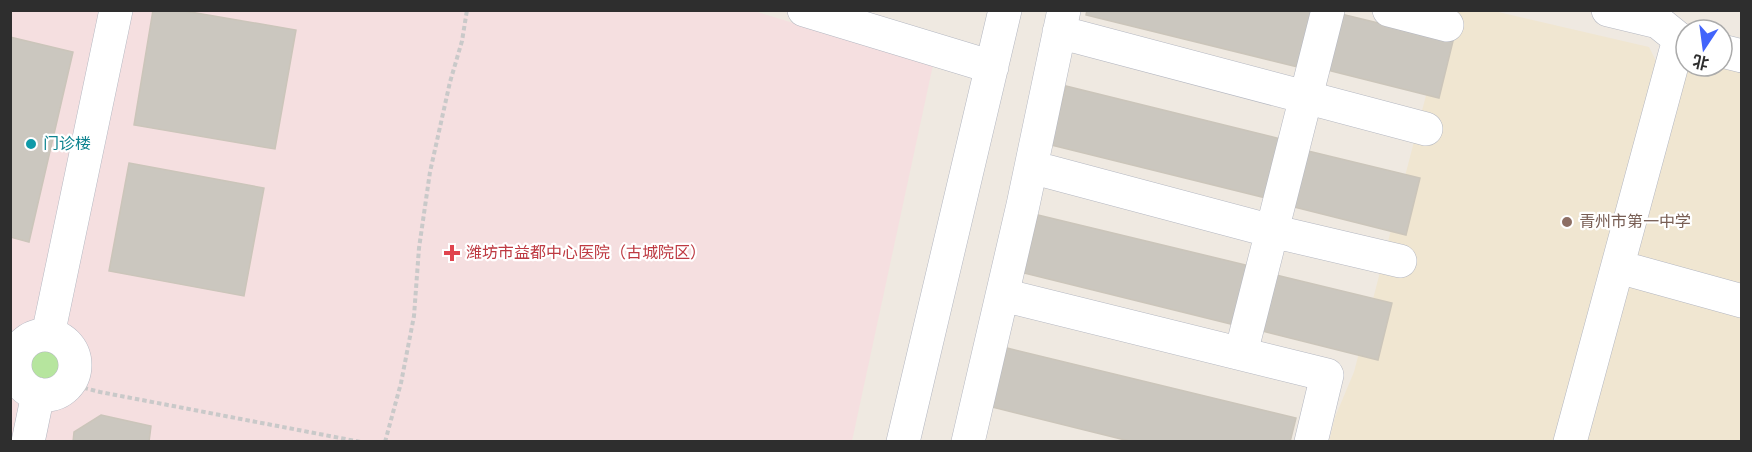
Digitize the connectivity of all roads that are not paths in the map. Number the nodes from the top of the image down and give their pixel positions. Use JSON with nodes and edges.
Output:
{"nodes":[{"id":1,"x":116,"y":10,"type":"edge"},
{"id":2,"x":804,"y":10,"type":"edge"},
{"id":3,"x":1005,"y":10,"type":"edge"},
{"id":4,"x":1328,"y":10,"type":"edge"},
{"id":5,"x":1389,"y":10,"type":"edge"},
{"id":6,"x":1608,"y":10,"type":"edge"},
{"id":7,"x":1062,"y":21,"type":"edge"},
{"id":8,"x":1447,"y":25,"type":"dead end"},
{"id":9,"x":1674,"y":34,"type":"edge"},
{"id":10,"x":992,"y":67,"type":"junction"},
{"id":11,"x":1674,"y":71,"type":"edge"},
{"id":12,"x":1306,"y":97,"type":"junction"},
{"id":13,"x":1426,"y":129,"type":"dead end"},
{"id":14,"x":1030,"y":167,"type":"junction"},
{"id":15,"x":1272,"y":231,"type":"junction"},
{"id":16,"x":1400,"y":261,"type":"dead end"},
{"id":17,"x":1618,"y":267,"type":"junction"},
{"id":18,"x":1003,"y":294,"type":"junction"},
{"id":19,"x":1742,"y":302,"type":"edge"},
{"id":20,"x":48,"y":335,"type":"junction"},
{"id":21,"x":1241,"y":353,"type":"junction"},
{"id":22,"x":13,"y":363,"type":"edge"},
{"id":23,"x":38,"y":394,"type":"junction"},
{"id":24,"x":28,"y":441,"type":"edge"},
{"id":25,"x":903,"y":441,"type":"edge"},
{"id":26,"x":970,"y":441,"type":"edge"},
{"id":27,"x":1311,"y":441,"type":"edge"},
{"id":28,"x":1570,"y":441,"type":"edge"}],
"edges":[{"from":1,"to":20,"type":"street"},
{"from":2,"to":10,"type":"street"},
{"from":3,"to":10,"type":"street"},
{"from":4,"to":12,"type":"street"},
{"from":5,"to":8,"type":"street"},
{"from":6,"to":9,"type":"street"},
{"from":7,"to":12,"type":"street"},
{"from":7,"to":14,"type":"street"},
{"from":10,"to":25,"type":"street"},
{"from":11,"to":17,"type":"street"},
{"from":12,"to":13,"type":"street"},
{"from":12,"to":15,"type":"street"},
{"from":14,"to":15,"type":"street"},
{"from":14,"to":18,"type":"street"},
{"from":15,"to":16,"type":"street"},
{"from":15,"to":21,"type":"street"},
{"from":17,"to":19,"type":"street"},
{"from":17,"to":28,"type":"street"},
{"from":18,"to":21,"type":"street"},
{"from":18,"to":26,"type":"street"},
{"from":20,"to":22,"type":"street"},
{"from":20,"to":23,"type":"street"},
{"from":21,"to":27,"type":"street"},
{"from":22,"to":23,"type":"street"},
{"from":23,"to":24,"type":"street"}]}
